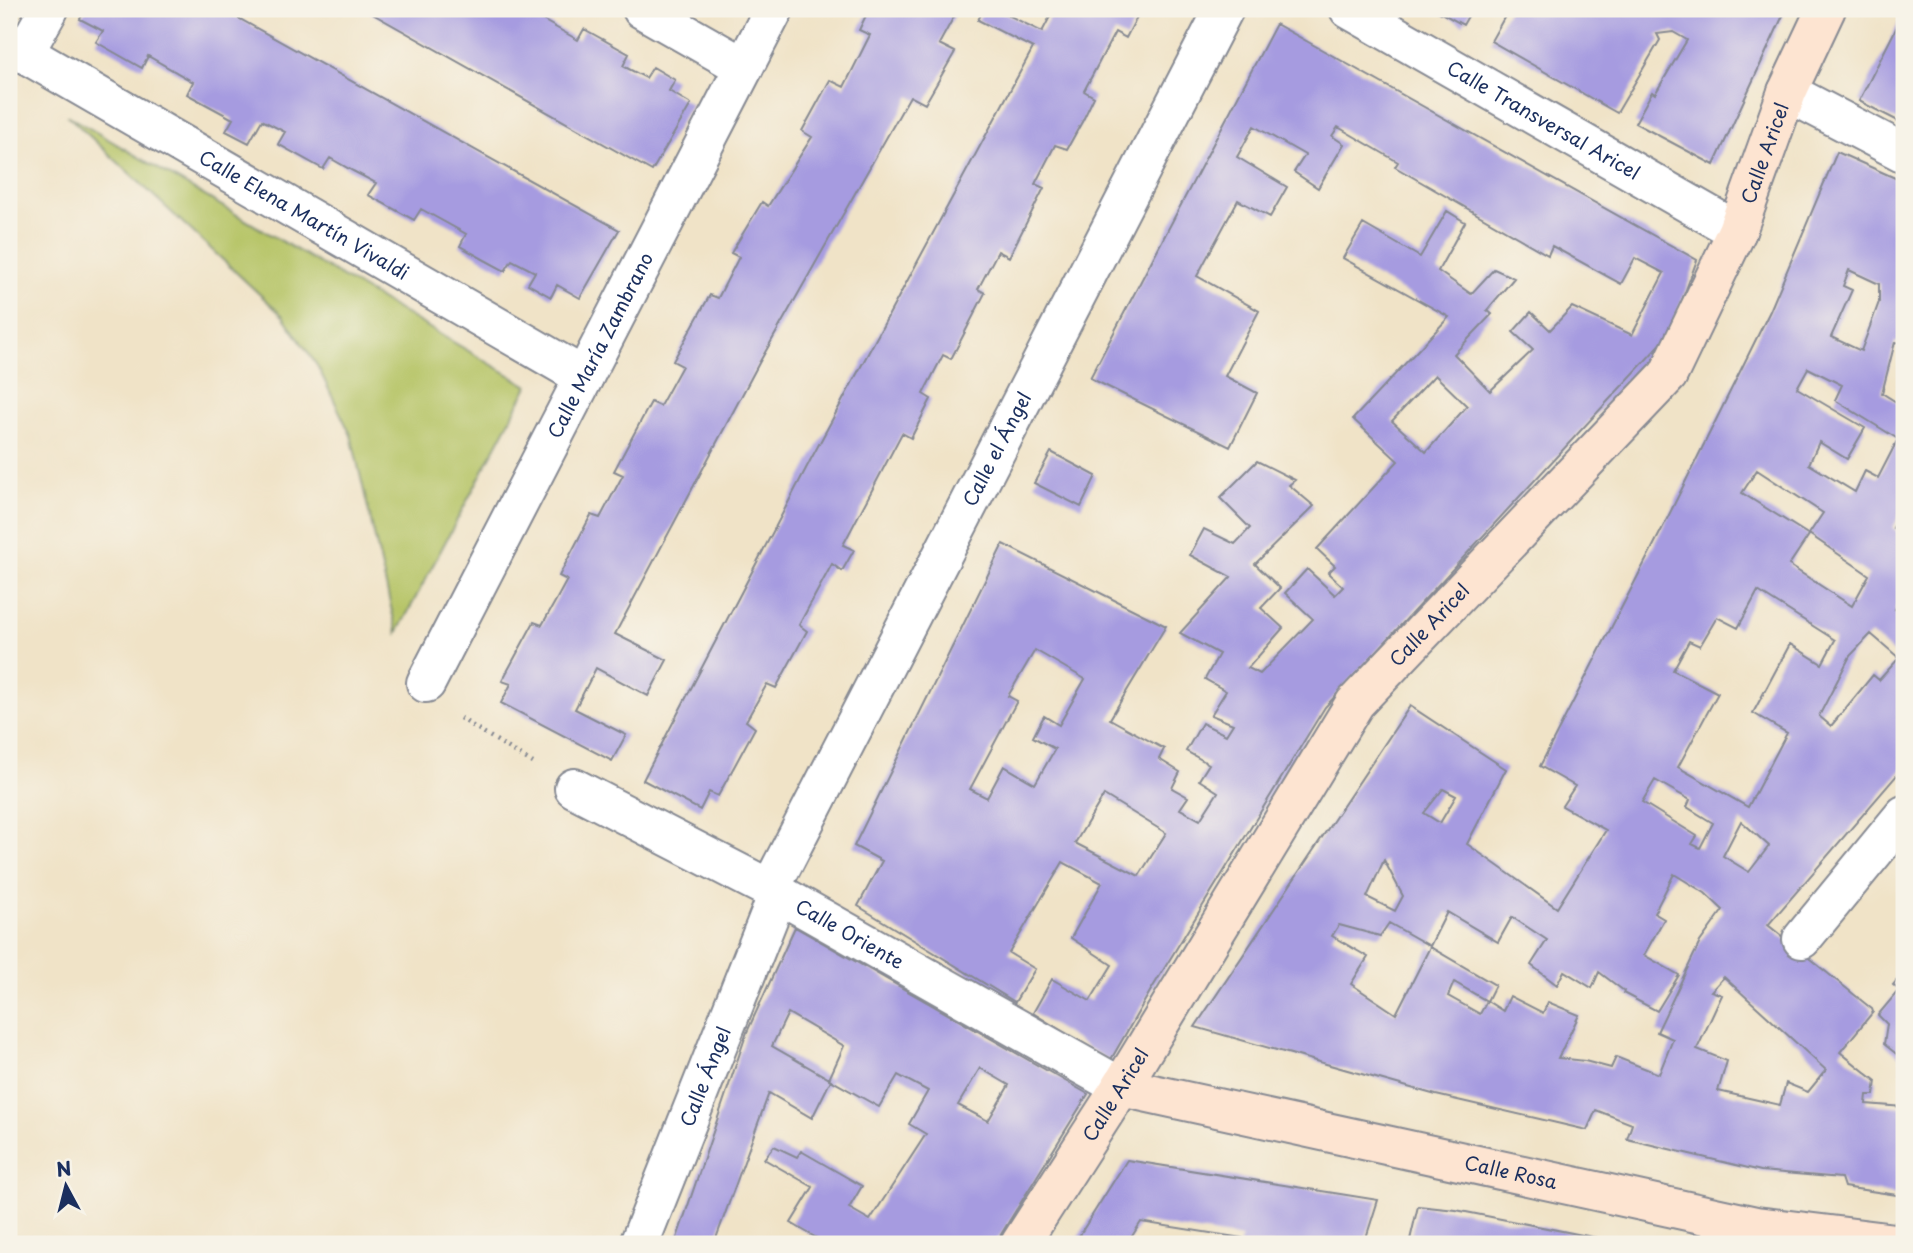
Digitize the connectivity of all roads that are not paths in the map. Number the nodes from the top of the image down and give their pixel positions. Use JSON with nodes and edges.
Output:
{"nodes":[{"id":1,"x":49,"y":9,"type":"edge"},
{"id":2,"x":642,"y":9,"type":"edge"},
{"id":3,"x":774,"y":9,"type":"edge"},
{"id":4,"x":1224,"y":9,"type":"edge"},
{"id":5,"x":1349,"y":9,"type":"edge"},
{"id":6,"x":1826,"y":9,"type":"edge"},
{"id":7,"x":744,"y":67,"type":"junction"},
{"id":8,"x":1787,"y":92,"type":"junction"},
{"id":9,"x":1904,"y":153,"type":"edge"},
{"id":10,"x":1737,"y":231,"type":"junction"},
{"id":11,"x":584,"y":377,"type":"junction"},
{"id":12,"x":426,"y":683,"type":"road end"},
{"id":13,"x":574,"y":788,"type":"road end"},
{"id":14,"x":1904,"y":815,"type":"edge"},
{"id":15,"x":771,"y":899,"type":"junction"},
{"id":16,"x":1802,"y":939,"type":"dead end"},
{"id":17,"x":1121,"y":1087,"type":"junction"},
{"id":18,"x":639,"y":1244,"type":"edge"},
{"id":19,"x":1020,"y":1244,"type":"edge"},
{"id":20,"x":1903,"y":1244,"type":"edge"}],
"edges":[{"from":1,"to":11,"type":"street","name":"Calle Elena Martín Vivaldi"},
{"from":2,"to":7,"type":"street"},
{"from":3,"to":7,"type":"street","name":"Calle María Zambrano"},
{"from":4,"to":15,"type":"street","name":"Calle el Ángel"},
{"from":5,"to":10,"type":"street","name":"Calle Transversal Aricel"},
{"from":6,"to":8,"type":"street","name":"Calle Aricel"},
{"from":7,"to":11,"type":"street","name":"Calle María Zambrano"},
{"from":8,"to":9,"type":"street"},
{"from":8,"to":10,"type":"street","name":"Calle Aricel"},
{"from":10,"to":17,"type":"street","name":"Calle Aricel"},
{"from":11,"to":12,"type":"street","name":"Calle María Zambrano"},
{"from":13,"to":15,"type":"street","name":"Calle Oriente"},
{"from":14,"to":16,"type":"street"},
{"from":15,"to":17,"type":"street","name":"Calle Oriente"},
{"from":15,"to":18,"type":"street","name":"Calle Ángel"},
{"from":17,"to":19,"type":"street","name":"Calle Aricel"},
{"from":17,"to":20,"type":"street","name":"Calle Rosa"}]}
